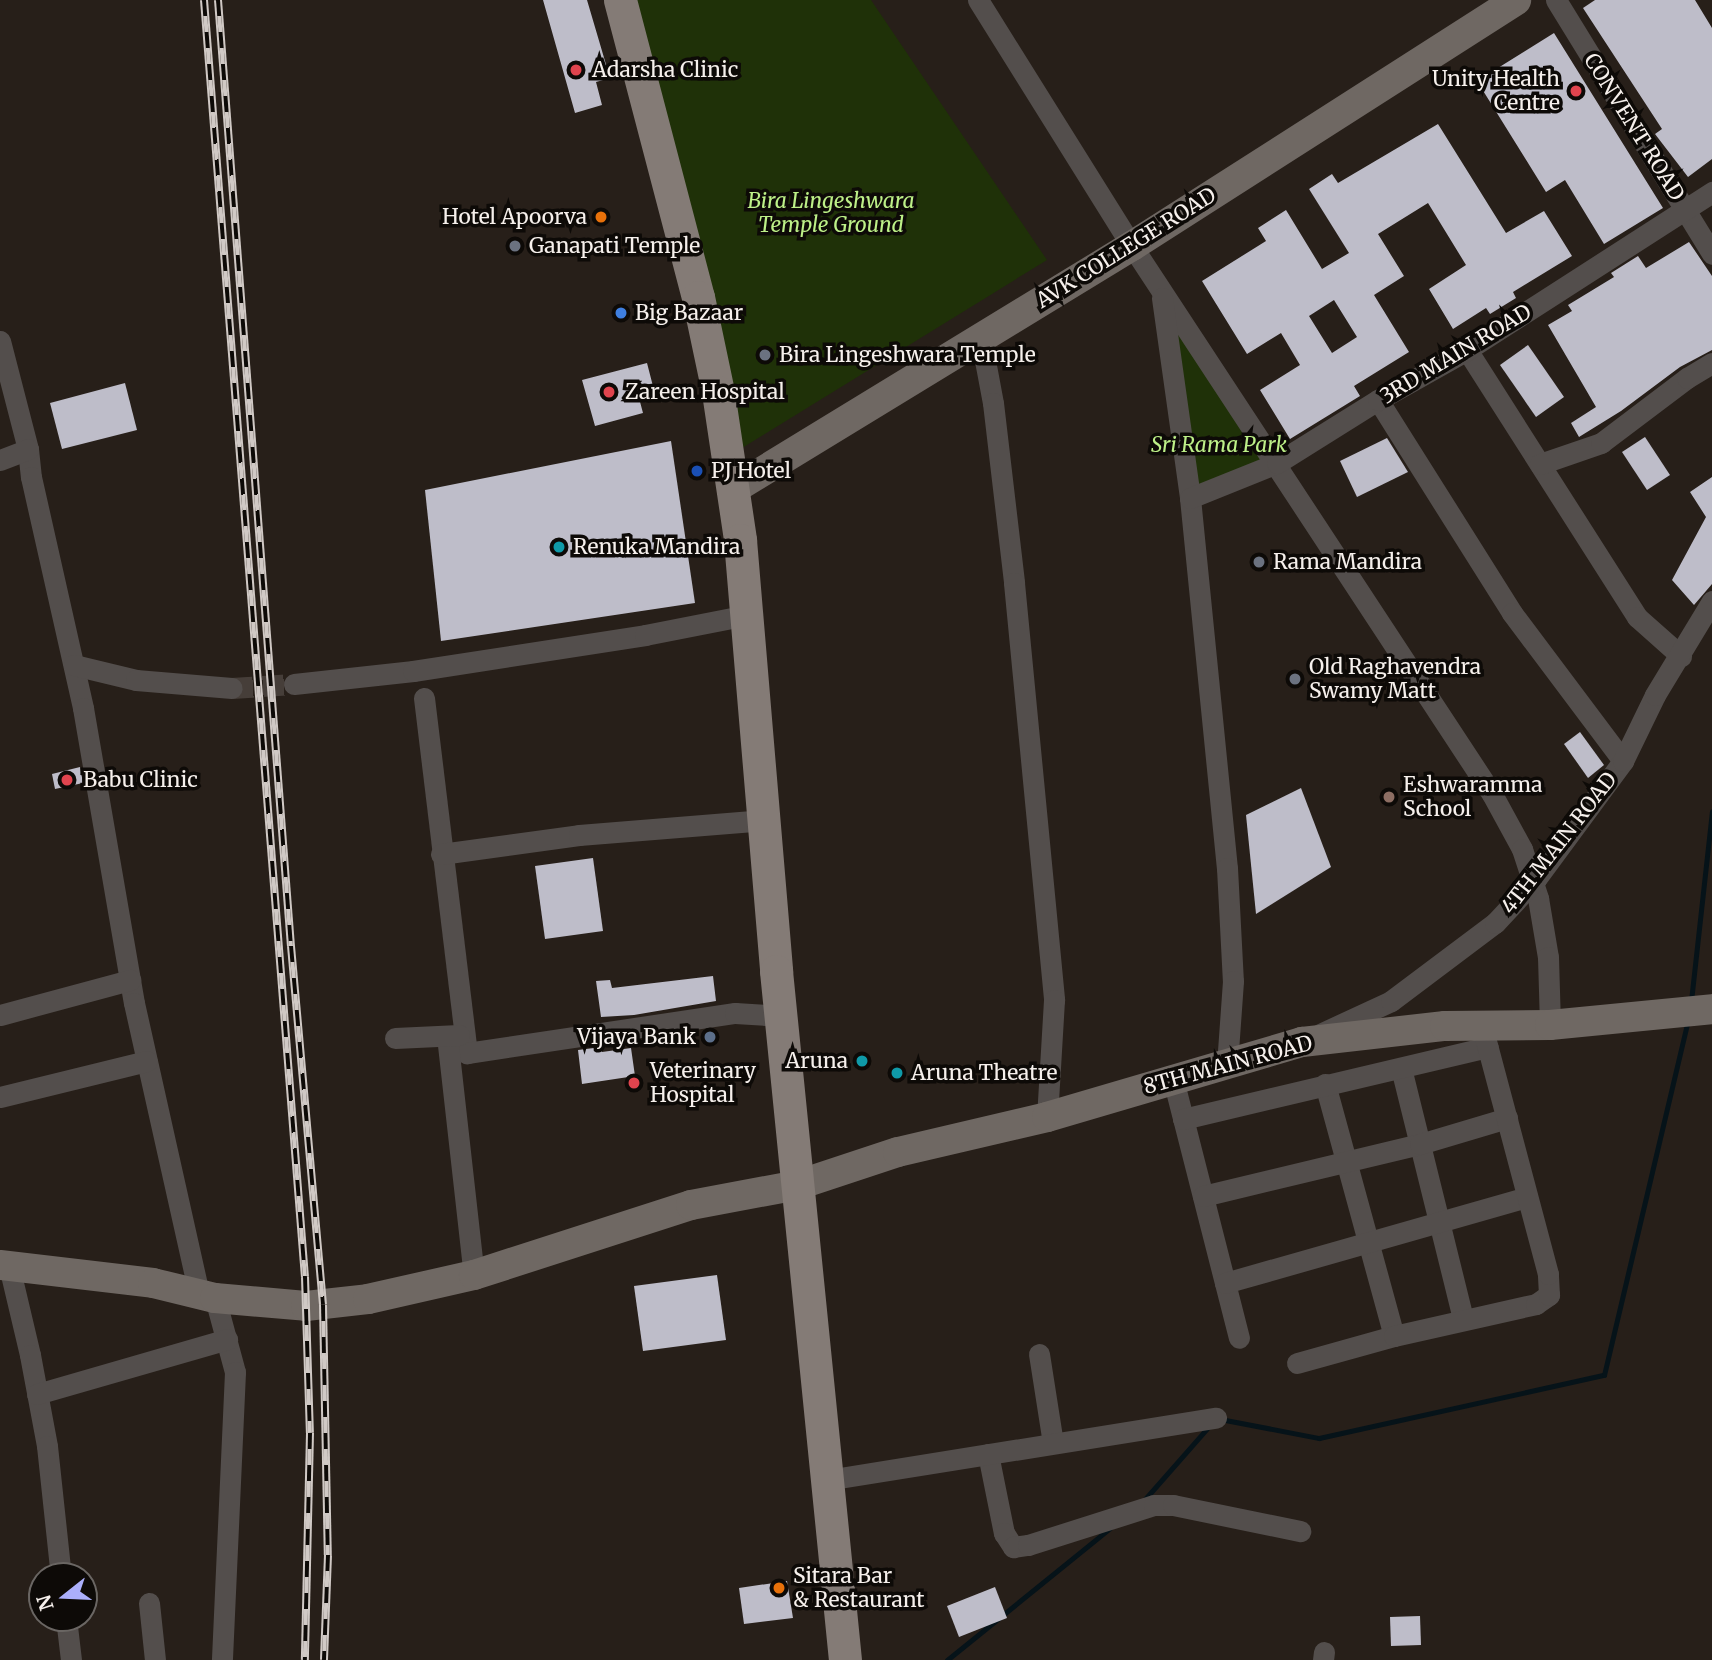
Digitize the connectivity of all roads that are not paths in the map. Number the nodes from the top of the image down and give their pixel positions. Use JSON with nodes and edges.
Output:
{"nodes":[{"id":1,"x":620,"y":0,"type":"edge"},
{"id":2,"x":978,"y":0,"type":"edge"},
{"id":3,"x":1516,"y":0,"type":"edge"},
{"id":4,"x":1556,"y":0,"type":"edge"},
{"id":5,"x":1712,"y":191,"type":"edge"},
{"id":6,"x":1685,"y":209,"type":"junction"},
{"id":7,"x":1132,"y":246,"type":"junction"},
{"id":8,"x":1712,"y":254,"type":"edge"},
{"id":9,"x":1160,"y":290,"type":"junction"},
{"id":10,"x":981,"y":339,"type":"junction"},
{"id":11,"x":0,"y":341,"type":"edge"},
{"id":12,"x":1467,"y":351,"type":"junction"},
{"id":13,"x":1712,"y":363,"type":"edge"},
{"id":14,"x":1378,"y":400,"type":"junction"},
{"id":15,"x":28,"y":449,"type":"junction"},
{"id":16,"x":0,"y":460,"type":"edge"},
{"id":17,"x":1277,"y":463,"type":"junction"},
{"id":18,"x":1539,"y":464,"type":"junction"},
{"id":19,"x":732,"y":489,"type":"junction"},
{"id":20,"x":1190,"y":498,"type":"junction"},
{"id":21,"x":1712,"y":601,"type":"edge"},
{"id":22,"x":747,"y":615,"type":"junction"},
{"id":23,"x":1681,"y":656,"type":"junction"},
{"id":24,"x":74,"y":665,"type":"junction"},
{"id":25,"x":294,"y":684,"type":"tunnel mouth"},
{"id":26,"x":232,"y":688,"type":"tunnel mouth"},
{"id":27,"x":424,"y":698,"type":"dead end"},
{"id":28,"x":1623,"y":761,"type":"junction"},
{"id":29,"x":764,"y":820,"type":"junction"},
{"id":30,"x":441,"y":854,"type":"junction"},
{"id":31,"x":1532,"y":882,"type":"junction"},
{"id":32,"x":130,"y":980,"type":"junction"},
{"id":33,"x":1712,"y":1009,"type":"edge"},
{"id":34,"x":0,"y":1015,"type":"edge"},
{"id":35,"x":781,"y":1016,"type":"junction"},
{"id":36,"x":1550,"y":1025,"type":"junction"},
{"id":37,"x":456,"y":1035,"type":"junction"},
{"id":38,"x":1485,"y":1036,"type":"junction"},
{"id":39,"x":395,"y":1038,"type":"dead end"},
{"id":40,"x":1303,"y":1042,"type":"junction"},
{"id":41,"x":147,"y":1061,"type":"junction"},
{"id":42,"x":1227,"y":1065,"type":"junction"},
{"id":43,"x":1402,"y":1068,"type":"junction"},
{"id":44,"x":1173,"y":1079,"type":"junction"},
{"id":45,"x":1325,"y":1084,"type":"junction"},
{"id":46,"x":0,"y":1097,"type":"edge"},
{"id":47,"x":1046,"y":1117,"type":"junction"},
{"id":48,"x":1507,"y":1118,"type":"junction"},
{"id":49,"x":1183,"y":1119,"type":"junction"},
{"id":50,"x":1420,"y":1144,"type":"junction"},
{"id":51,"x":1346,"y":1160,"type":"junction"},
{"id":52,"x":798,"y":1185,"type":"junction"},
{"id":53,"x":1203,"y":1196,"type":"junction"},
{"id":54,"x":1527,"y":1197,"type":"junction"},
{"id":55,"x":1439,"y":1223,"type":"junction"},
{"id":56,"x":1368,"y":1240,"type":"junction"},
{"id":57,"x":4,"y":1266,"type":"edge"},
{"id":58,"x":474,"y":1275,"type":"junction"},
{"id":59,"x":1225,"y":1283,"type":"junction"},
{"id":60,"x":207,"y":1296,"type":"junction"},
{"id":61,"x":1463,"y":1319,"type":"junction"},
{"id":62,"x":1394,"y":1336,"type":"junction"},
{"id":63,"x":1239,"y":1338,"type":"dead end"},
{"id":64,"x":227,"y":1339,"type":"junction"},
{"id":65,"x":1040,"y":1354,"type":"dead end"},
{"id":66,"x":1297,"y":1363,"type":"dead end"},
{"id":67,"x":37,"y":1394,"type":"junction"},
{"id":68,"x":1216,"y":1418,"type":"dead end"},
{"id":69,"x":1053,"y":1444,"type":"junction"},
{"id":70,"x":988,"y":1454,"type":"junction"},
{"id":71,"x":827,"y":1479,"type":"junction"},
{"id":72,"x":1300,"y":1531,"type":"dead end"},
{"id":73,"x":59,"y":1562,"type":"edge"},
{"id":74,"x":149,"y":1603,"type":"dead end"},
{"id":75,"x":68,"y":1632,"type":"edge"},
{"id":76,"x":71,"y":1660,"type":"edge"},
{"id":77,"x":155,"y":1660,"type":"edge"},
{"id":78,"x":222,"y":1660,"type":"edge"},
{"id":79,"x":845,"y":1660,"type":"edge"}],
"edges":[{"from":1,"to":19,"type":"main road"},
{"from":2,"to":7,"type":"street"},
{"from":3,"to":7,"type":"street","name":"AVK COLLEGE ROAD"},
{"from":4,"to":6,"type":"street","name":"CONVENT ROAD"},
{"from":5,"to":6,"type":"street","name":"3RD MAIN ROAD"},
{"from":6,"to":8,"type":"street","name":"CONVENT ROAD"},
{"from":6,"to":12,"type":"street","name":"3RD MAIN ROAD"},
{"from":7,"to":9,"type":"street"},
{"from":7,"to":10,"type":"street","name":"AVK COLLEGE ROAD"},
{"from":9,"to":17,"type":"street"},
{"from":9,"to":20,"type":"street"},
{"from":10,"to":19,"type":"street","name":"AVK COLLEGE ROAD"},
{"from":10,"to":47,"type":"street"},
{"from":11,"to":15,"type":"street"},
{"from":12,"to":14,"type":"street","name":"3RD MAIN ROAD"},
{"from":12,"to":18,"type":"street"},
{"from":13,"to":18,"type":"street"},
{"from":14,"to":17,"type":"street","name":"3RD MAIN ROAD"},
{"from":14,"to":28,"type":"street"},
{"from":15,"to":16,"type":"street"},
{"from":15,"to":24,"type":"street"},
{"from":17,"to":20,"type":"street","name":"3RD MAIN ROAD"},
{"from":17,"to":31,"type":"street"},
{"from":18,"to":23,"type":"street"},
{"from":19,"to":22,"type":"main road"},
{"from":20,"to":42,"type":"street"},
{"from":21,"to":23,"type":"street","name":"4TH MAIN ROAD"},
{"from":22,"to":25,"type":"street"},
{"from":22,"to":29,"type":"main road"},
{"from":23,"to":28,"type":"street","name":"4TH MAIN ROAD"},
{"from":24,"to":26,"type":"street"},
{"from":24,"to":32,"type":"street"},
{"from":27,"to":30,"type":"street"},
{"from":28,"to":31,"type":"street","name":"4TH MAIN ROAD"},
{"from":29,"to":30,"type":"street"},
{"from":29,"to":35,"type":"main road"},
{"from":30,"to":37,"type":"street"},
{"from":31,"to":36,"type":"street"},
{"from":31,"to":40,"type":"street","name":"4TH MAIN ROAD"},
{"from":32,"to":34,"type":"street"},
{"from":32,"to":41,"type":"street"},
{"from":33,"to":36,"type":"street","name":"8TH MAIN ROAD"},
{"from":35,"to":37,"type":"street"},
{"from":35,"to":52,"type":"main road"},
{"from":36,"to":38,"type":"street","name":"8TH MAIN ROAD"},
{"from":37,"to":39,"type":"street"},
{"from":37,"to":58,"type":"street"},
{"from":38,"to":40,"type":"street","name":"8TH MAIN ROAD"},
{"from":38,"to":43,"type":"street"},
{"from":38,"to":48,"type":"street"},
{"from":40,"to":42,"type":"street","name":"8TH MAIN ROAD"},
{"from":41,"to":46,"type":"street"},
{"from":41,"to":60,"type":"street"},
{"from":42,"to":44,"type":"street","name":"8TH MAIN ROAD"},
{"from":43,"to":45,"type":"street"},
{"from":43,"to":50,"type":"street"},
{"from":44,"to":47,"type":"street","name":"8TH MAIN ROAD"},
{"from":44,"to":49,"type":"street"},
{"from":45,"to":49,"type":"street"},
{"from":45,"to":51,"type":"street"},
{"from":47,"to":52,"type":"street","name":"8TH MAIN ROAD"},
{"from":48,"to":50,"type":"street"},
{"from":48,"to":54,"type":"street"},
{"from":49,"to":53,"type":"street"},
{"from":50,"to":51,"type":"street"},
{"from":50,"to":55,"type":"street"},
{"from":51,"to":53,"type":"street"},
{"from":51,"to":56,"type":"street"},
{"from":52,"to":58,"type":"street","name":"8TH MAIN ROAD"},
{"from":52,"to":71,"type":"main road"},
{"from":53,"to":59,"type":"street"},
{"from":54,"to":55,"type":"street"},
{"from":54,"to":61,"type":"street"},
{"from":55,"to":56,"type":"street"},
{"from":55,"to":61,"type":"street"},
{"from":56,"to":59,"type":"street"},
{"from":56,"to":62,"type":"street"},
{"from":57,"to":60,"type":"street","name":"8TH MAIN ROAD"},
{"from":57,"to":67,"type":"street"},
{"from":58,"to":60,"type":"street","name":"8TH MAIN ROAD"},
{"from":59,"to":63,"type":"street"},
{"from":60,"to":64,"type":"street"},
{"from":61,"to":62,"type":"street"},
{"from":62,"to":66,"type":"street"},
{"from":64,"to":67,"type":"street"},
{"from":64,"to":78,"type":"street"},
{"from":65,"to":69,"type":"street"},
{"from":67,"to":73,"type":"street"},
{"from":68,"to":69,"type":"street"},
{"from":69,"to":70,"type":"street"},
{"from":70,"to":71,"type":"street"},
{"from":70,"to":72,"type":"street"},
{"from":71,"to":79,"type":"main road"},
{"from":74,"to":77,"type":"street"},
{"from":75,"to":76,"type":"street"}]}
